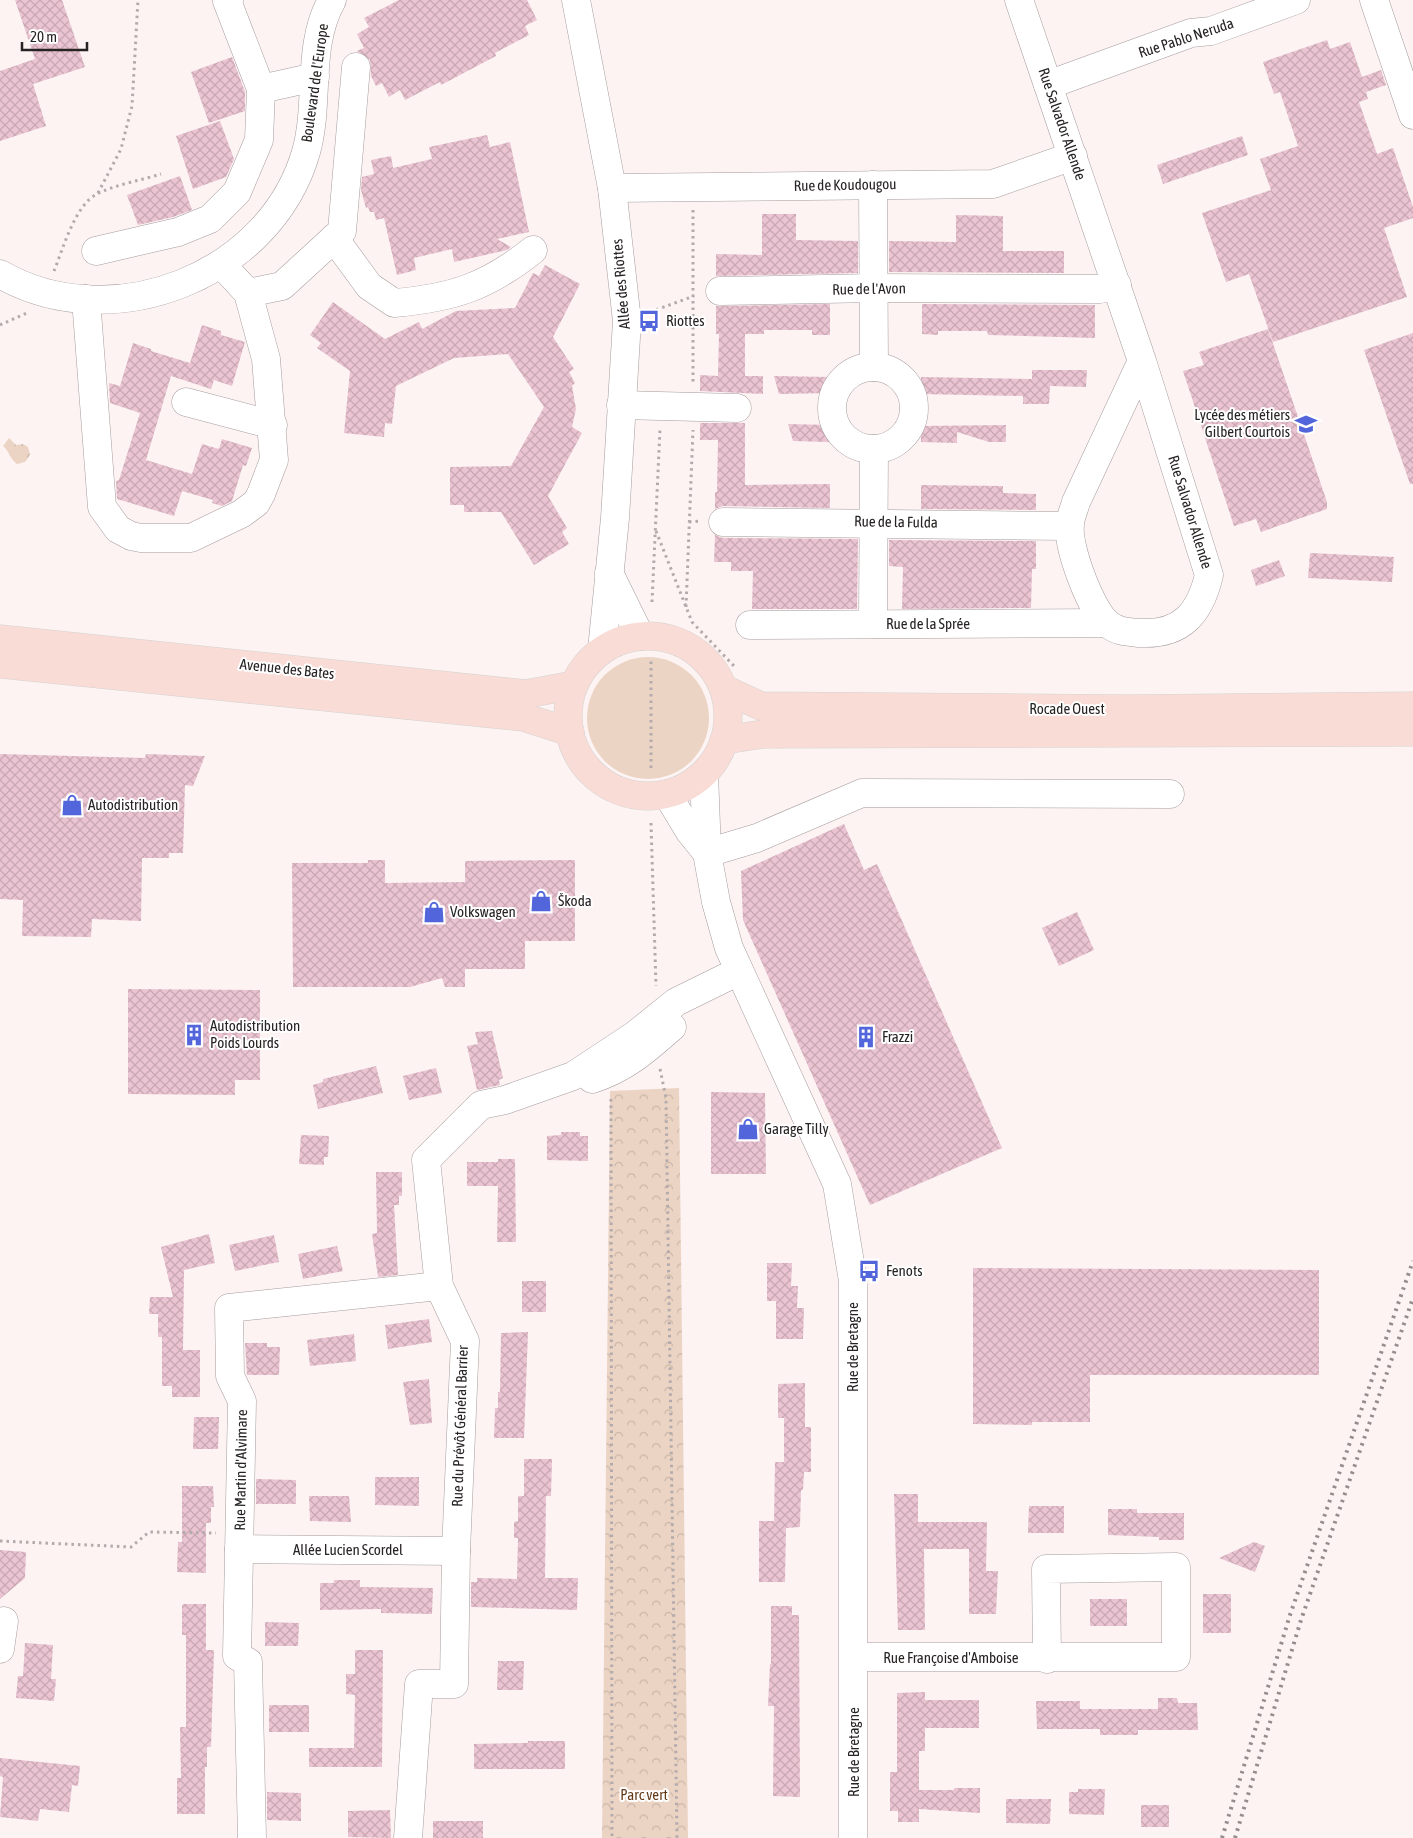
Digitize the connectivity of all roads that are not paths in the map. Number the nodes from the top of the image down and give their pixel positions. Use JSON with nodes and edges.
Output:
{"nodes":[{"id":1,"x":229,"y":0,"type":"edge"},
{"id":2,"x":332,"y":0,"type":"edge"},
{"id":3,"x":576,"y":0,"type":"edge"},
{"id":4,"x":1020,"y":0,"type":"edge"},
{"id":5,"x":1296,"y":0,"type":"edge"},
{"id":6,"x":1374,"y":0,"type":"edge"},
{"id":7,"x":356,"y":67,"type":"dead end"},
{"id":8,"x":315,"y":77,"type":"junction"},
{"id":9,"x":1048,"y":85,"type":"junction"},
{"id":10,"x":261,"y":89,"type":"junction"},
{"id":11,"x":1413,"y":115,"type":"edge"},
{"id":12,"x":1073,"y":156,"type":"junction"},
{"id":13,"x":873,"y":185,"type":"junction"},
{"id":14,"x":612,"y":188,"type":"junction"},
{"id":15,"x":334,"y":238,"type":"junction"},
{"id":16,"x":533,"y":250,"type":"dead end"},
{"id":17,"x":96,"y":251,"type":"dead end"},
{"id":18,"x":222,"y":265,"type":"junction"},
{"id":19,"x":0,"y":274,"type":"edge"},
{"id":20,"x":1117,"y":286,"type":"junction"},
{"id":21,"x":874,"y":288,"type":"junction"},
{"id":22,"x":720,"y":291,"type":"road end"},
{"id":23,"x":248,"y":293,"type":"junction"},
{"id":24,"x":86,"y":299,"type":"junction"},
{"id":25,"x":1142,"y":361,"type":"junction"},
{"id":26,"x":874,"y":367,"type":"junction"},
{"id":27,"x":186,"y":402,"type":"dead end"},
{"id":28,"x":621,"y":405,"type":"junction"},
{"id":29,"x":738,"y":408,"type":"dead end"},
{"id":30,"x":273,"y":425,"type":"junction"},
{"id":31,"x":874,"y":449,"type":"junction"},
{"id":32,"x":723,"y":522,"type":"dead end"},
{"id":33,"x":872,"y":522,"type":"junction"},
{"id":34,"x":1069,"y":526,"type":"junction"},
{"id":35,"x":608,"y":572,"type":"junction"},
{"id":36,"x":1106,"y":623,"type":"junction"},
{"id":37,"x":873,"y":624,"type":"junction"},
{"id":38,"x":750,"y":625,"type":"dead end"},
{"id":39,"x":0,"y":639,"type":"edge"},
{"id":40,"x":645,"y":647,"type":"junction"},
{"id":41,"x":602,"y":650,"type":"junction"},
{"id":42,"x":0,"y":664,"type":"edge"},
{"id":43,"x":731,"y":679,"type":"junction"},
{"id":44,"x":574,"y":685,"type":"junction"},
{"id":45,"x":1413,"y":706,"type":"edge"},
{"id":46,"x":570,"y":732,"type":"junction"},
{"id":47,"x":1413,"y":732,"type":"edge"},
{"id":48,"x":724,"y":740,"type":"junction"},
{"id":49,"x":704,"y":774,"type":"junction"},
{"id":50,"x":667,"y":794,"type":"junction"},
{"id":51,"x":1170,"y":794,"type":"dead end"},
{"id":52,"x":707,"y":853,"type":"junction"},
{"id":53,"x":744,"y":980,"type":"junction"},
{"id":54,"x":439,"y":1286,"type":"junction"},
{"id":55,"x":239,"y":1542,"type":"junction"},
{"id":56,"x":456,"y":1551,"type":"junction"},
{"id":57,"x":4,"y":1621,"type":"dead end"},
{"id":58,"x":0,"y":1649,"type":"edge"},
{"id":59,"x":854,"y":1657,"type":"junction"},
{"id":60,"x":1047,"y":1659,"type":"junction"},
{"id":61,"x":252,"y":1838,"type":"edge"},
{"id":62,"x":408,"y":1838,"type":"edge"},
{"id":63,"x":853,"y":1838,"type":"edge"}],
"edges":[{"from":1,"to":10,"type":"street"},
{"from":2,"to":8,"type":"street","name":"Boulevard de l'Europe"},
{"from":3,"to":14,"type":"street","name":"Allée des Riottes"},
{"from":4,"to":9,"type":"street","name":"Rue Salvador Allende"},
{"from":5,"to":9,"type":"street","name":"Rue Pablo Neruda"},
{"from":6,"to":11,"type":"street"},
{"from":7,"to":15,"type":"street"},
{"from":8,"to":10,"type":"street"},
{"from":8,"to":18,"type":"street","name":"Boulevard de l'Europe"},
{"from":9,"to":12,"type":"street","name":"Rue Salvador Allende"},
{"from":10,"to":17,"type":"street"},
{"from":12,"to":13,"type":"street","name":"Rue de Koudougou"},
{"from":12,"to":20,"type":"street","name":"Rue Salvador Allende"},
{"from":13,"to":14,"type":"street","name":"Rue de Koudougou"},
{"from":13,"to":21,"type":"street"},
{"from":14,"to":28,"type":"street","name":"Allée des Riottes"},
{"from":15,"to":16,"type":"street"},
{"from":15,"to":23,"type":"street"},
{"from":18,"to":23,"type":"street"},
{"from":18,"to":24,"type":"street","name":"Boulevard de l'Europe"},
{"from":19,"to":24,"type":"street","name":"Boulevard de l'Europe"},
{"from":20,"to":21,"type":"street","name":"Rue de l'Avon"},
{"from":20,"to":25,"type":"street","name":"Rue Salvador Allende"},
{"from":21,"to":22,"type":"street","name":"Rue de l'Avon"},
{"from":21,"to":26,"type":"street"},
{"from":23,"to":30,"type":"street"},
{"from":24,"to":30,"type":"street"},
{"from":25,"to":34,"type":"street"},
{"from":25,"to":36,"type":"street","name":"Rue Salvador Allende"},
{"from":26,"to":31,"type":"street"},
{"from":26,"to":31,"type":"street"},
{"from":27,"to":30,"type":"street"},
{"from":28,"to":29,"type":"street"},
{"from":28,"to":35,"type":"street","name":"Allée des Riottes"},
{"from":31,"to":33,"type":"street"},
{"from":32,"to":33,"type":"street","name":"Rue de la Fulda"},
{"from":33,"to":34,"type":"street","name":"Rue de la Fulda"},
{"from":33,"to":37,"type":"street"},
{"from":34,"to":36,"type":"street"},
{"from":35,"to":40,"type":"street"},
{"from":35,"to":41,"type":"street","name":"Allée des Riottes"},
{"from":36,"to":37,"type":"street","name":"Rue de la Sprée"},
{"from":37,"to":38,"type":"street","name":"Rue de la Sprée"},
{"from":39,"to":44,"type":"main road","name":"Avenue des Bates"},
{"from":40,"to":41,"type":"main road"},
{"from":40,"to":43,"type":"main road"},
{"from":41,"to":44,"type":"main road"},
{"from":42,"to":46,"type":"main road","name":"Avenue des Bates"},
{"from":43,"to":45,"type":"main road","name":"Rocade Ouest"},
{"from":43,"to":48,"type":"main road"},
{"from":44,"to":46,"type":"main road"},
{"from":46,"to":50,"type":"main road"},
{"from":47,"to":48,"type":"main road","name":"Rocade Ouest"},
{"from":48,"to":49,"type":"main road"},
{"from":49,"to":50,"type":"main road"},
{"from":49,"to":52,"type":"street","name":"Rue de Bretagne"},
{"from":50,"to":52,"type":"street","name":"Rue de Bretagne"},
{"from":51,"to":52,"type":"street"},
{"from":52,"to":53,"type":"street","name":"Rue de Bretagne"},
{"from":53,"to":54,"type":"street","name":"Rue du Prévôt Général Barrier"},
{"from":53,"to":59,"type":"street","name":"Rue de Bretagne"},
{"from":54,"to":55,"type":"street","name":"Rue Martin d'Alvimare"},
{"from":54,"to":56,"type":"street","name":"Rue du Prévôt Général Barrier"},
{"from":55,"to":56,"type":"street","name":"Allée Lucien Scordel"},
{"from":55,"to":61,"type":"street","name":"Rue Martin d'Alvimare"},
{"from":56,"to":62,"type":"street","name":"Rue du Prévôt Général Barrier"},
{"from":57,"to":58,"type":"street"},
{"from":59,"to":60,"type":"street","name":"Rue Françoise d'Amboise"},
{"from":59,"to":63,"type":"street","name":"Rue de Bretagne"},
{"from":60,"to":60,"type":"street","name":"Rue Françoise d'Amboise"}]}
